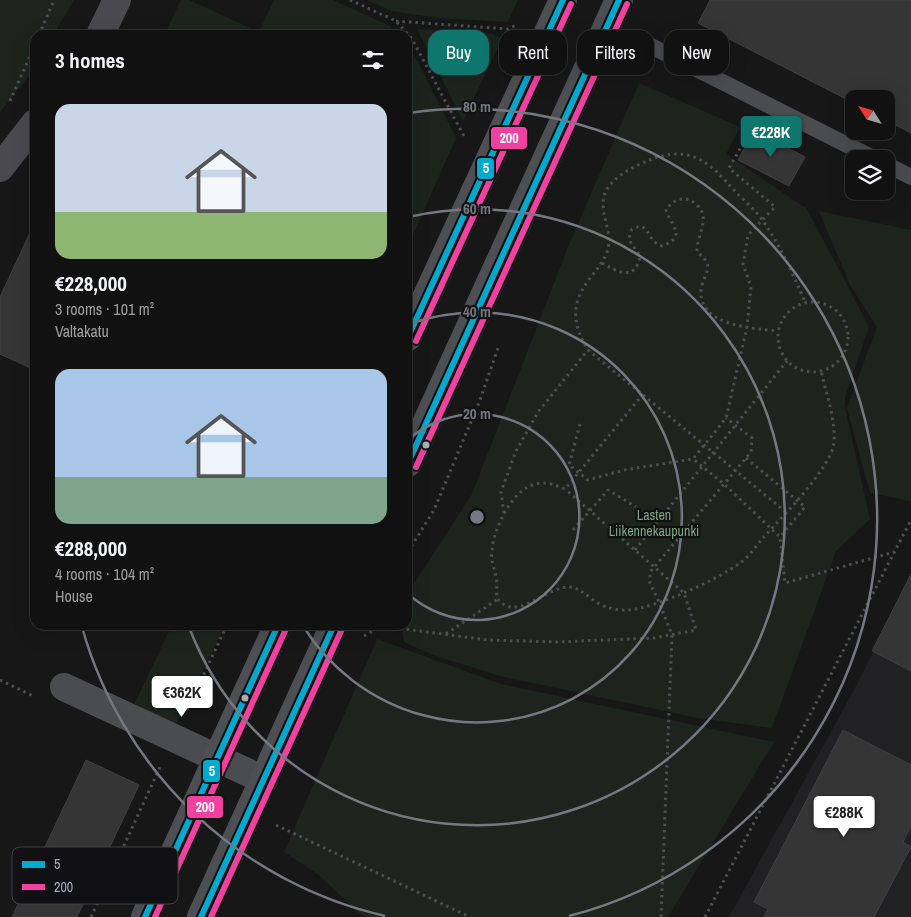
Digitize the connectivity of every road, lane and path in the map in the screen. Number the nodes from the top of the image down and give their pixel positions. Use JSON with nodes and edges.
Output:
{"nodes":[{"id":1,"x":54,"y":0,"type":"edge"},
{"id":2,"x":117,"y":0,"type":"edge"},
{"id":3,"x":350,"y":0,"type":"edge"},
{"id":4,"x":563,"y":0,"type":"edge"},
{"id":5,"x":619,"y":0,"type":"edge"},
{"id":6,"x":41,"y":30,"type":"edge"},
{"id":7,"x":102,"y":30,"type":"edge"},
{"id":8,"x":404,"y":30,"type":"edge"},
{"id":9,"x":412,"y":38,"type":"edge"},
{"id":10,"x":654,"y":48,"type":"edge"},
{"id":11,"x":30,"y":56,"type":"edge"},
{"id":12,"x":8,"y":107,"type":"dead end"},
{"id":13,"x":755,"y":123,"type":"dead end"},
{"id":14,"x":30,"y":130,"type":"edge"},
{"id":15,"x":468,"y":143,"type":"dead end"},
{"id":16,"x":857,"y":150,"type":"edge"},
{"id":17,"x":0,"y":168,"type":"edge"},
{"id":18,"x":895,"y":169,"type":"edge"},
{"id":19,"x":911,"y":177,"type":"edge"},
{"id":20,"x":762,"y":220,"type":"junction"},
{"id":21,"x":602,"y":262,"type":"junction"},
{"id":22,"x":805,"y":302,"type":"junction"},
{"id":23,"x":747,"y":327,"type":"junction"},
{"id":24,"x":412,"y":328,"type":"edge"},
{"id":25,"x":777,"y":331,"type":"junction"},
{"id":26,"x":588,"y":350,"type":"junction"},
{"id":27,"x":787,"y":361,"type":"junction"},
{"id":28,"x":821,"y":371,"type":"junction"},
{"id":29,"x":643,"y":394,"type":"junction"},
{"id":30,"x":726,"y":418,"type":"junction"},
{"id":31,"x":580,"y":424,"type":"dead end"},
{"id":32,"x":736,"y":425,"type":"junction"},
{"id":33,"x":704,"y":444,"type":"junction"},
{"id":34,"x":713,"y":452,"type":"junction"},
{"id":35,"x":412,"y":454,"type":"edge"},
{"id":36,"x":746,"y":458,"type":"junction"},
{"id":37,"x":693,"y":459,"type":"junction"},
{"id":38,"x":702,"y":466,"type":"junction"},
{"id":39,"x":735,"y":471,"type":"junction"},
{"id":40,"x":579,"y":473,"type":"junction"},
{"id":41,"x":724,"y":484,"type":"junction"},
{"id":42,"x":565,"y":489,"type":"junction"},
{"id":43,"x":796,"y":500,"type":"junction"},
{"id":44,"x":636,"y":507,"type":"dead end"},
{"id":45,"x":590,"y":511,"type":"junction"},
{"id":46,"x":786,"y":512,"type":"junction"},
{"id":47,"x":504,"y":513,"type":"junction"},
{"id":48,"x":911,"y":520,"type":"edge"},
{"id":49,"x":772,"y":528,"type":"junction"},
{"id":50,"x":573,"y":530,"type":"dead end"},
{"id":51,"x":780,"y":537,"type":"junction"},
{"id":52,"x":635,"y":550,"type":"junction"},
{"id":53,"x":894,"y":552,"type":"junction"},
{"id":54,"x":655,"y":567,"type":"junction"},
{"id":55,"x":684,"y":593,"type":"junction"},
{"id":56,"x":498,"y":599,"type":"junction"},
{"id":57,"x":659,"y":602,"type":"junction"},
{"id":58,"x":225,"y":630,"type":"edge"},
{"id":59,"x":276,"y":630,"type":"edge"},
{"id":60,"x":332,"y":630,"type":"edge"},
{"id":61,"x":375,"y":630,"type":"edge"},
{"id":62,"x":412,"y":630,"type":"edge"},
{"id":63,"x":445,"y":634,"type":"junction"},
{"id":64,"x":672,"y":635,"type":"junction"},
{"id":65,"x":360,"y":638,"type":"dead end"},
{"id":66,"x":64,"y":687,"type":"dead end"},
{"id":67,"x":174,"y":737,"type":"junction"},
{"id":68,"x":218,"y":758,"type":"junction"},
{"id":69,"x":264,"y":780,"type":"junction"},
{"id":70,"x":124,"y":847,"type":"edge"},
{"id":71,"x":177,"y":847,"type":"edge"},
{"id":72,"x":98,"y":904,"type":"edge"},
{"id":73,"x":151,"y":904,"type":"edge"},
{"id":74,"x":92,"y":917,"type":"edge"},
{"id":75,"x":145,"y":917,"type":"edge"},
{"id":76,"x":201,"y":917,"type":"edge"},
{"id":77,"x":661,"y":917,"type":"edge"},
{"id":78,"x":704,"y":917,"type":"edge"}],
"edges":[{"from":1,"to":6,"type":"path"},
{"from":2,"to":7,"type":"street"},
{"from":3,"to":8,"type":"path"},
{"from":4,"to":24,"type":"main road"},
{"from":5,"to":35,"type":"main road"},
{"from":9,"to":15,"type":"path"},
{"from":10,"to":16,"type":"lane"},
{"from":11,"to":12,"type":"path"},
{"from":13,"to":20,"type":"path"},
{"from":14,"to":17,"type":"street"},
{"from":18,"to":19,"type":"lane"},
{"from":20,"to":21,"type":"path"},
{"from":20,"to":22,"type":"path"},
{"from":20,"to":23,"type":"path"},
{"from":21,"to":23,"type":"path"},
{"from":21,"to":26,"type":"path"},
{"from":22,"to":25,"type":"path"},
{"from":22,"to":28,"type":"path"},
{"from":23,"to":25,"type":"path"},
{"from":23,"to":30,"type":"path"},
{"from":25,"to":27,"type":"path"},
{"from":26,"to":29,"type":"path"},
{"from":26,"to":47,"type":"path"},
{"from":27,"to":28,"type":"path"},
{"from":27,"to":32,"type":"path"},
{"from":28,"to":43,"type":"path"},
{"from":29,"to":33,"type":"path"},
{"from":29,"to":40,"type":"path"},
{"from":30,"to":32,"type":"path"},
{"from":30,"to":33,"type":"path"},
{"from":31,"to":40,"type":"path"},
{"from":32,"to":34,"type":"path"},
{"from":32,"to":36,"type":"path"},
{"from":33,"to":34,"type":"path"},
{"from":33,"to":37,"type":"path"},
{"from":34,"to":38,"type":"path"},
{"from":34,"to":39,"type":"path"},
{"from":36,"to":39,"type":"path"},
{"from":36,"to":43,"type":"path"},
{"from":37,"to":38,"type":"path"},
{"from":37,"to":40,"type":"path"},
{"from":38,"to":41,"type":"path"},
{"from":38,"to":52,"type":"path"},
{"from":39,"to":41,"type":"path"},
{"from":39,"to":46,"type":"path"},
{"from":40,"to":42,"type":"path"},
{"from":41,"to":49,"type":"path"},
{"from":41,"to":54,"type":"path"},
{"from":42,"to":45,"type":"path"},
{"from":42,"to":47,"type":"path"},
{"from":43,"to":46,"type":"path"},
{"from":43,"to":51,"type":"path"},
{"from":44,"to":45,"type":"path"},
{"from":45,"to":50,"type":"path"},
{"from":45,"to":52,"type":"path"},
{"from":46,"to":49,"type":"path"},
{"from":47,"to":56,"type":"path"},
{"from":48,"to":53,"type":"path"},
{"from":49,"to":51,"type":"path"},
{"from":49,"to":55,"type":"path"},
{"from":51,"to":53,"type":"path"},
{"from":52,"to":54,"type":"path"},
{"from":53,"to":78,"type":"path"},
{"from":54,"to":55,"type":"path"},
{"from":54,"to":57,"type":"path"},
{"from":55,"to":57,"type":"path"},
{"from":55,"to":64,"type":"path"},
{"from":56,"to":57,"type":"path"},
{"from":56,"to":63,"type":"path"},
{"from":57,"to":64,"type":"path"},
{"from":58,"to":67,"type":"path"},
{"from":59,"to":68,"type":"main road"},
{"from":60,"to":69,"type":"main road"},
{"from":61,"to":65,"type":"path"},
{"from":62,"to":63,"type":"path"},
{"from":63,"to":64,"type":"path"},
{"from":64,"to":77,"type":"path"},
{"from":66,"to":67,"type":"street"},
{"from":67,"to":68,"type":"street"},
{"from":67,"to":70,"type":"path"},
{"from":68,"to":69,"type":"street"},
{"from":68,"to":71,"type":"main road"},
{"from":69,"to":76,"type":"main road"},
{"from":72,"to":74,"type":"path"},
{"from":73,"to":75,"type":"main road"}]}
